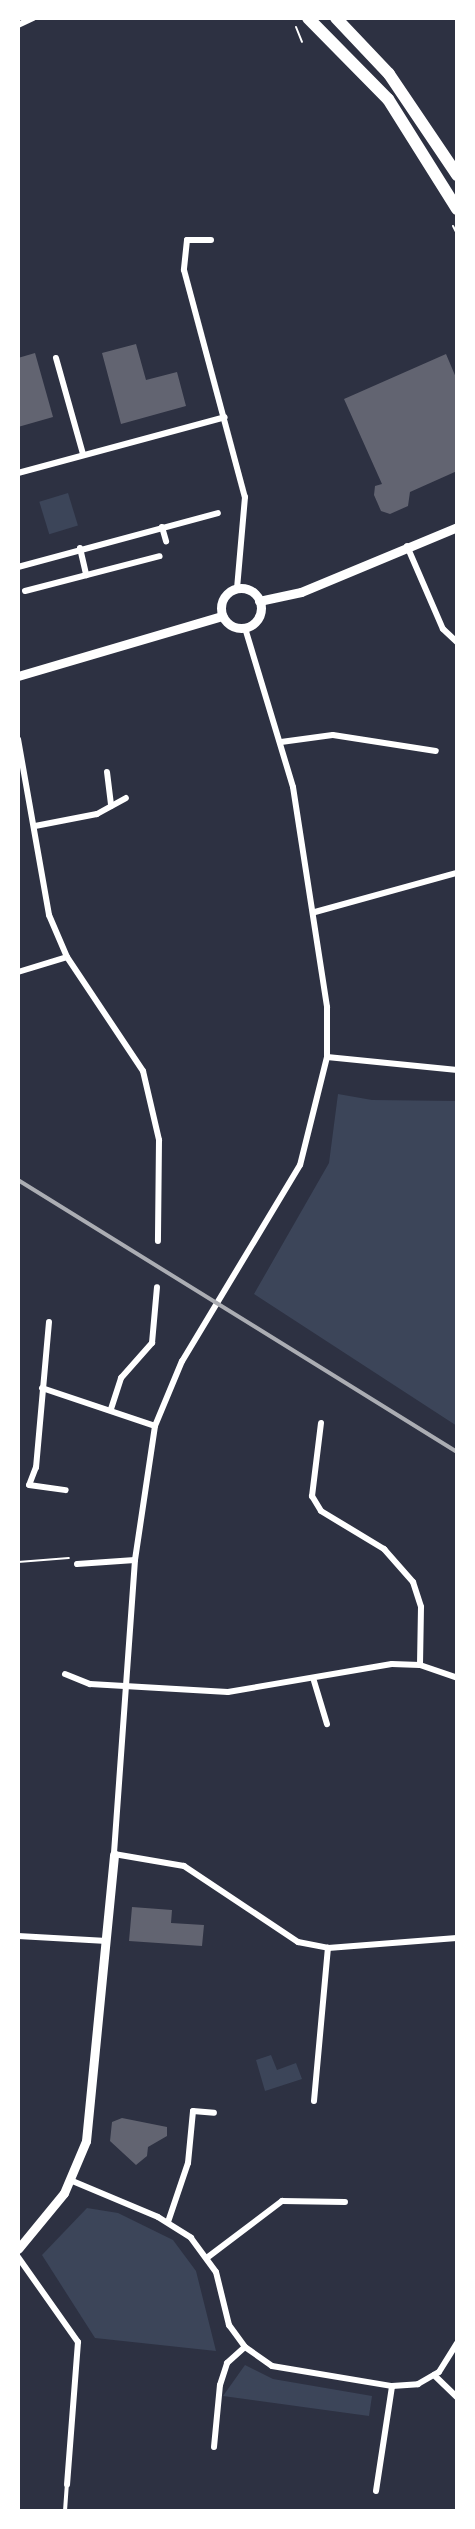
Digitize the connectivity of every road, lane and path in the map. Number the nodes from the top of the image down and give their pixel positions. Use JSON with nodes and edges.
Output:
{"nodes":[{"id":1,"x":33,"y":18,"type":"edge"},
{"id":2,"x":308,"y":18,"type":"edge"},
{"id":3,"x":336,"y":18,"type":"edge"},
{"id":4,"x":18,"y":25,"type":"edge"},
{"id":5,"x":296,"y":27,"type":"dead end"},
{"id":6,"x":302,"y":42,"type":"dead end"},
{"id":7,"x":457,"y":175,"type":"edge"},
{"id":8,"x":457,"y":209,"type":"edge"},
{"id":9,"x":453,"y":226,"type":"dead end"},
{"id":10,"x":457,"y":234,"type":"edge"},
{"id":11,"x":211,"y":240,"type":"dead end"},
{"id":12,"x":56,"y":358,"type":"dead end"},
{"id":13,"x":225,"y":417,"type":"junction"},
{"id":14,"x":83,"y":454,"type":"junction"},
{"id":15,"x":18,"y":473,"type":"edge"},
{"id":16,"x":218,"y":513,"type":"dead end"},
{"id":17,"x":162,"y":527,"type":"junction"},
{"id":18,"x":457,"y":527,"type":"edge"},
{"id":19,"x":166,"y":541,"type":"dead end"},
{"id":20,"x":407,"y":546,"type":"junction"},
{"id":21,"x":80,"y":548,"type":"junction"},
{"id":22,"x":160,"y":556,"type":"dead end"},
{"id":23,"x":18,"y":567,"type":"edge"},
{"id":24,"x":86,"y":575,"type":"junction"},
{"id":25,"x":237,"y":589,"type":"junction"},
{"id":26,"x":25,"y":591,"type":"dead end"},
{"id":27,"x":259,"y":601,"type":"junction"},
{"id":28,"x":222,"y":616,"type":"junction"},
{"id":29,"x":245,"y":628,"type":"junction"},
{"id":30,"x":457,"y":642,"type":"edge"},
{"id":31,"x":18,"y":676,"type":"edge"},
{"id":32,"x":18,"y":739,"type":"edge"},
{"id":33,"x":281,"y":742,"type":"junction"},
{"id":34,"x":436,"y":751,"type":"dead end"},
{"id":35,"x":107,"y":772,"type":"dead end"},
{"id":36,"x":126,"y":798,"type":"dead end"},
{"id":37,"x":111,"y":806,"type":"junction"},
{"id":38,"x":34,"y":826,"type":"junction"},
{"id":39,"x":457,"y":873,"type":"edge"},
{"id":40,"x":315,"y":912,"type":"junction"},
{"id":41,"x":67,"y":957,"type":"junction"},
{"id":42,"x":18,"y":972,"type":"edge"},
{"id":43,"x":327,"y":1057,"type":"junction"},
{"id":44,"x":457,"y":1070,"type":"edge"},
{"id":45,"x":158,"y":1241,"type":"dead end"},
{"id":46,"x":157,"y":1287,"type":"dead end"},
{"id":47,"x":49,"y":1322,"type":"dead end"},
{"id":48,"x":42,"y":1388,"type":"junction"},
{"id":49,"x":111,"y":1409,"type":"junction"},
{"id":50,"x":321,"y":1423,"type":"dead end"},
{"id":51,"x":155,"y":1426,"type":"junction"},
{"id":52,"x":66,"y":1490,"type":"dead end"},
{"id":53,"x":135,"y":1560,"type":"junction"},
{"id":54,"x":77,"y":1564,"type":"dead end"},
{"id":55,"x":420,"y":1665,"type":"junction"},
{"id":56,"x":65,"y":1674,"type":"dead end"},
{"id":57,"x":457,"y":1678,"type":"edge"},
{"id":58,"x":314,"y":1681,"type":"junction"},
{"id":59,"x":125,"y":1685,"type":"junction"},
{"id":60,"x":327,"y":1724,"type":"dead end"},
{"id":61,"x":114,"y":1854,"type":"junction"},
{"id":62,"x":18,"y":1936,"type":"edge"},
{"id":63,"x":457,"y":1938,"type":"edge"},
{"id":64,"x":107,"y":1941,"type":"junction"},
{"id":65,"x":328,"y":1948,"type":"junction"},
{"id":66,"x":314,"y":2101,"type":"dead end"},
{"id":67,"x":214,"y":2114,"type":"dead end"},
{"id":68,"x":70,"y":2180,"type":"junction"},
{"id":69,"x":345,"y":2202,"type":"dead end"},
{"id":70,"x":168,"y":2222,"type":"junction"},
{"id":71,"x":18,"y":2249,"type":"edge"},
{"id":72,"x":208,"y":2257,"type":"junction"},
{"id":73,"x":18,"y":2258,"type":"edge"},
{"id":74,"x":457,"y":2343,"type":"edge"},
{"id":75,"x":244,"y":2347,"type":"junction"},
{"id":76,"x":434,"y":2375,"type":"junction"},
{"id":77,"x":393,"y":2386,"type":"junction"},
{"id":78,"x":457,"y":2397,"type":"edge"},
{"id":79,"x":214,"y":2447,"type":"dead end"},
{"id":80,"x":68,"y":2486,"type":"joint"},
{"id":81,"x":376,"y":2492,"type":"dead end"},
{"id":82,"x":65,"y":2511,"type":"edge"}],
"edges":[{"from":1,"to":4,"type":"street"},
{"from":2,"to":8,"type":"main road"},
{"from":3,"to":7,"type":"main road"},
{"from":5,"to":6,"type":"path"},
{"from":9,"to":10,"type":"path"},
{"from":11,"to":13,"type":"street"},
{"from":12,"to":14,"type":"street"},
{"from":13,"to":14,"type":"street"},
{"from":13,"to":25,"type":"street"},
{"from":14,"to":15,"type":"street"},
{"from":16,"to":17,"type":"street"},
{"from":17,"to":19,"type":"street"},
{"from":17,"to":21,"type":"street"},
{"from":18,"to":20,"type":"street"},
{"from":20,"to":27,"type":"street"},
{"from":20,"to":30,"type":"street"},
{"from":21,"to":23,"type":"street"},
{"from":21,"to":24,"type":"street"},
{"from":22,"to":24,"type":"street"},
{"from":24,"to":26,"type":"street"},
{"from":25,"to":27,"type":"street"},
{"from":25,"to":28,"type":"street"},
{"from":27,"to":29,"type":"street"},
{"from":28,"to":29,"type":"street"},
{"from":28,"to":31,"type":"street"},
{"from":29,"to":33,"type":"street"},
{"from":32,"to":38,"type":"street"},
{"from":33,"to":34,"type":"street"},
{"from":33,"to":40,"type":"street"},
{"from":35,"to":37,"type":"street"},
{"from":36,"to":37,"type":"street"},
{"from":37,"to":38,"type":"street"},
{"from":38,"to":41,"type":"street"},
{"from":39,"to":40,"type":"street"},
{"from":40,"to":43,"type":"street"},
{"from":41,"to":42,"type":"street"},
{"from":41,"to":45,"type":"street"},
{"from":43,"to":44,"type":"street"},
{"from":43,"to":51,"type":"street"},
{"from":46,"to":49,"type":"street"},
{"from":47,"to":48,"type":"street"},
{"from":48,"to":49,"type":"street"},
{"from":48,"to":52,"type":"street"},
{"from":49,"to":51,"type":"street"},
{"from":50,"to":55,"type":"street"},
{"from":51,"to":53,"type":"street"},
{"from":53,"to":54,"type":"street"},
{"from":53,"to":59,"type":"street"},
{"from":55,"to":57,"type":"street"},
{"from":55,"to":58,"type":"street"},
{"from":56,"to":59,"type":"street"},
{"from":58,"to":59,"type":"street"},
{"from":58,"to":60,"type":"street"},
{"from":59,"to":61,"type":"street"},
{"from":61,"to":64,"type":"street"},
{"from":61,"to":65,"type":"street"},
{"from":62,"to":64,"type":"street"},
{"from":63,"to":65,"type":"street"},
{"from":64,"to":68,"type":"street"},
{"from":65,"to":66,"type":"street"},
{"from":67,"to":70,"type":"street"},
{"from":68,"to":70,"type":"street"},
{"from":68,"to":71,"type":"street"},
{"from":69,"to":72,"type":"street"},
{"from":70,"to":72,"type":"street"},
{"from":72,"to":75,"type":"street"},
{"from":73,"to":80,"type":"street"},
{"from":74,"to":76,"type":"street"},
{"from":75,"to":77,"type":"street"},
{"from":75,"to":79,"type":"street"},
{"from":76,"to":77,"type":"street"},
{"from":76,"to":78,"type":"street"},
{"from":77,"to":81,"type":"street"},
{"from":80,"to":82,"type":"lane"}]}
